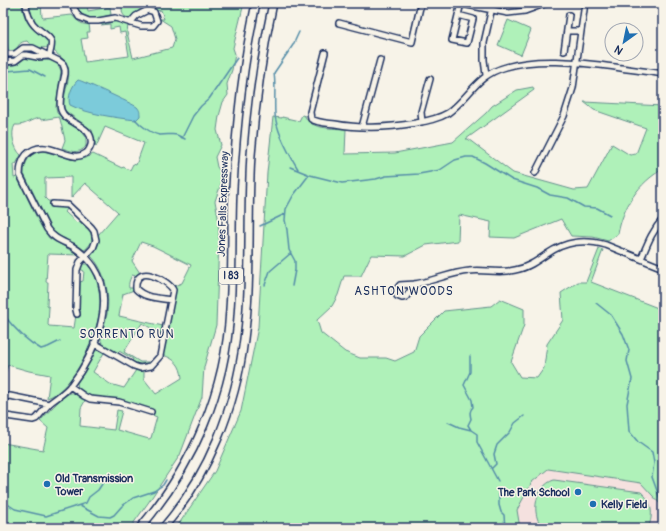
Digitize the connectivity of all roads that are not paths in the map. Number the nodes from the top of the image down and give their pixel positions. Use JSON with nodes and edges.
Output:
{"nodes":[{"id":1,"x":26,"y":3,"type":"edge"},
{"id":2,"x":71,"y":3,"type":"edge"},
{"id":3,"x":256,"y":3,"type":"edge"},
{"id":4,"x":274,"y":3,"type":"edge"},
{"id":5,"x":422,"y":3,"type":"edge"},
{"id":6,"x":460,"y":3,"type":"edge"},
{"id":7,"x":493,"y":3,"type":"edge"},
{"id":8,"x":547,"y":3,"type":"edge"},
{"id":9,"x":585,"y":3,"type":"edge"},
{"id":10,"x":492,"y":11,"type":"junction"},
{"id":11,"x":458,"y":15,"type":"junction"},
{"id":12,"x":569,"y":15,"type":"dead end"},
{"id":13,"x":130,"y":23,"type":"junction"},
{"id":14,"x":339,"y":23,"type":"dead end"},
{"id":15,"x":567,"y":31,"type":"junction"},
{"id":16,"x":581,"y":31,"type":"junction"},
{"id":17,"x":564,"y":52,"type":"dead end"},
{"id":18,"x":3,"y":54,"type":"edge"},
{"id":19,"x":325,"y":54,"type":"dead end"},
{"id":20,"x":49,"y":56,"type":"junction"},
{"id":21,"x":380,"y":60,"type":"dead end"},
{"id":22,"x":3,"y":62,"type":"edge"},
{"id":23,"x":577,"y":62,"type":"junction"},
{"id":24,"x":663,"y":74,"type":"edge"},
{"id":25,"x":486,"y":75,"type":"junction"},
{"id":26,"x":430,"y":79,"type":"dead end"},
{"id":27,"x":422,"y":122,"type":"junction"},
{"id":28,"x":362,"y":128,"type":"junction"},
{"id":29,"x":535,"y":172,"type":"dead end"},
{"id":30,"x":53,"y":204,"type":"dead end"},
{"id":31,"x":663,"y":219,"type":"edge"},
{"id":32,"x":86,"y":256,"type":"junction"},
{"id":33,"x":641,"y":260,"type":"junction"},
{"id":34,"x":663,"y":268,"type":"edge"},
{"id":35,"x":415,"y":284,"type":"dead end"},
{"id":36,"x":171,"y":300,"type":"junction"},
{"id":37,"x":77,"y":314,"type":"dead end"},
{"id":38,"x":94,"y":343,"type":"junction"},
{"id":39,"x":70,"y":386,"type":"junction"},
{"id":40,"x":3,"y":402,"type":"edge"},
{"id":41,"x":49,"y":404,"type":"junction"},
{"id":42,"x":151,"y":412,"type":"dead end"},
{"id":43,"x":3,"y":413,"type":"edge"},
{"id":44,"x":140,"y":528,"type":"edge"},
{"id":45,"x":163,"y":528,"type":"edge"}],
"edges":[{"from":1,"to":20,"type":"street"},
{"from":2,"to":13,"type":"street"},
{"from":3,"to":44,"type":"highway","name":"Jones Falls Expressway","number":"I 83"},
{"from":4,"to":45,"type":"highway","number":"I 83"},
{"from":5,"to":14,"type":"street"},
{"from":6,"to":10,"type":"street"},
{"from":6,"to":11,"type":"street"},
{"from":7,"to":10,"type":"street"},
{"from":8,"to":10,"type":"street"},
{"from":9,"to":16,"type":"street"},
{"from":10,"to":25,"type":"street"},
{"from":11,"to":11,"type":"street"},
{"from":12,"to":15,"type":"street"},
{"from":13,"to":13,"type":"street"},
{"from":15,"to":16,"type":"street"},
{"from":15,"to":17,"type":"street"},
{"from":16,"to":23,"type":"street"},
{"from":18,"to":20,"type":"street"},
{"from":19,"to":28,"type":"street"},
{"from":20,"to":22,"type":"street"},
{"from":20,"to":32,"type":"street"},
{"from":21,"to":28,"type":"street"},
{"from":23,"to":24,"type":"street"},
{"from":23,"to":25,"type":"street"},
{"from":23,"to":29,"type":"street"},
{"from":25,"to":27,"type":"street"},
{"from":26,"to":27,"type":"street"},
{"from":27,"to":28,"type":"street"},
{"from":30,"to":32,"type":"street"},
{"from":31,"to":33,"type":"street"},
{"from":32,"to":37,"type":"street"},
{"from":32,"to":38,"type":"street"},
{"from":33,"to":34,"type":"street"},
{"from":33,"to":35,"type":"street"},
{"from":36,"to":36,"type":"street"},
{"from":36,"to":38,"type":"street"},
{"from":38,"to":39,"type":"street"},
{"from":39,"to":41,"type":"street"},
{"from":39,"to":42,"type":"street"},
{"from":40,"to":41,"type":"street"},
{"from":41,"to":43,"type":"street"}]}
